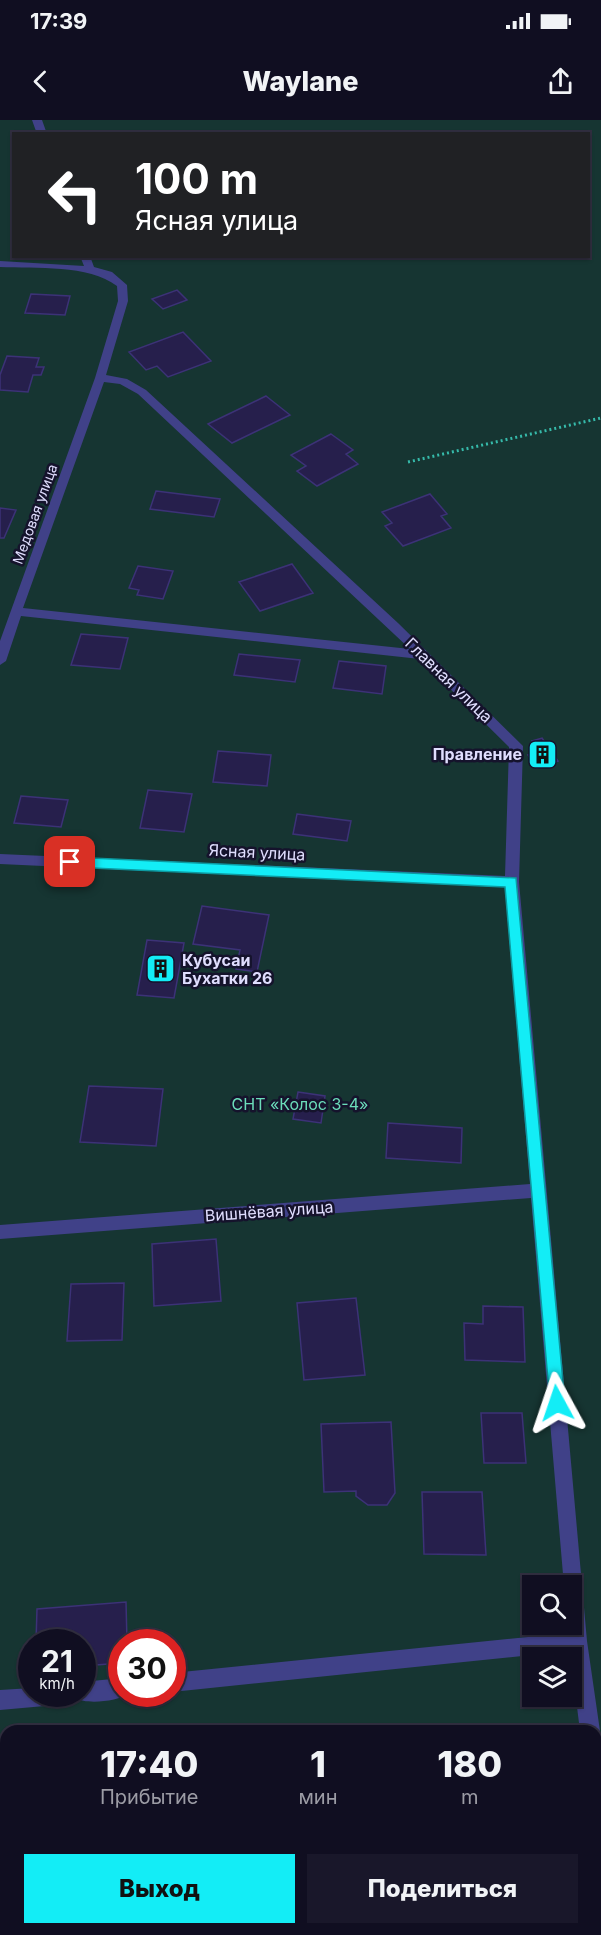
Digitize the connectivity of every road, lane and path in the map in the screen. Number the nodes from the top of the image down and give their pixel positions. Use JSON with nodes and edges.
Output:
{"nodes":[{"id":1,"x":87,"y":263,"type":"edge"},
{"id":2,"x":0,"y":264,"type":"edge"},
{"id":3,"x":100,"y":378,"type":"junction"},
{"id":4,"x":601,"y":418,"type":"edge"},
{"id":5,"x":408,"y":462,"type":"dead end"},
{"id":6,"x":16,"y":611,"type":"junction"},
{"id":7,"x":424,"y":655,"type":"junction"},
{"id":8,"x":0,"y":661,"type":"edge"},
{"id":9,"x":0,"y":858,"type":"edge"},
{"id":10,"x":512,"y":882,"type":"junction"},
{"id":11,"x":538,"y":1190,"type":"junction"},
{"id":12,"x":0,"y":1232,"type":"edge"},
{"id":13,"x":578,"y":1641,"type":"junction"},
{"id":14,"x":186,"y":1682,"type":"edge"},
{"id":15,"x":18,"y":1698,"type":"edge"},
{"id":16,"x":0,"y":1700,"type":"edge"},
{"id":17,"x":589,"y":1725,"type":"edge"}],
"edges":[{"from":1,"to":2,"type":"street"},
{"from":1,"to":3,"type":"street"},
{"from":3,"to":6,"type":"street","name":"Медовая улица"},
{"from":3,"to":7,"type":"street","name":"Главная улица"},
{"from":4,"to":5,"type":"path"},
{"from":6,"to":7,"type":"street"},
{"from":6,"to":8,"type":"street","name":"Медовая улица"},
{"from":7,"to":10,"type":"street","name":"Главная улица"},
{"from":9,"to":10,"type":"street","name":"Ясная улица"},
{"from":10,"to":11,"type":"street","name":"Главная улица"},
{"from":11,"to":12,"type":"street","name":"Вишнёвая улица"},
{"from":11,"to":13,"type":"street","name":"Главная улица"},
{"from":13,"to":14,"type":"street"},
{"from":13,"to":17,"type":"street","name":"Главная улица"},
{"from":15,"to":16,"type":"street"}]}
